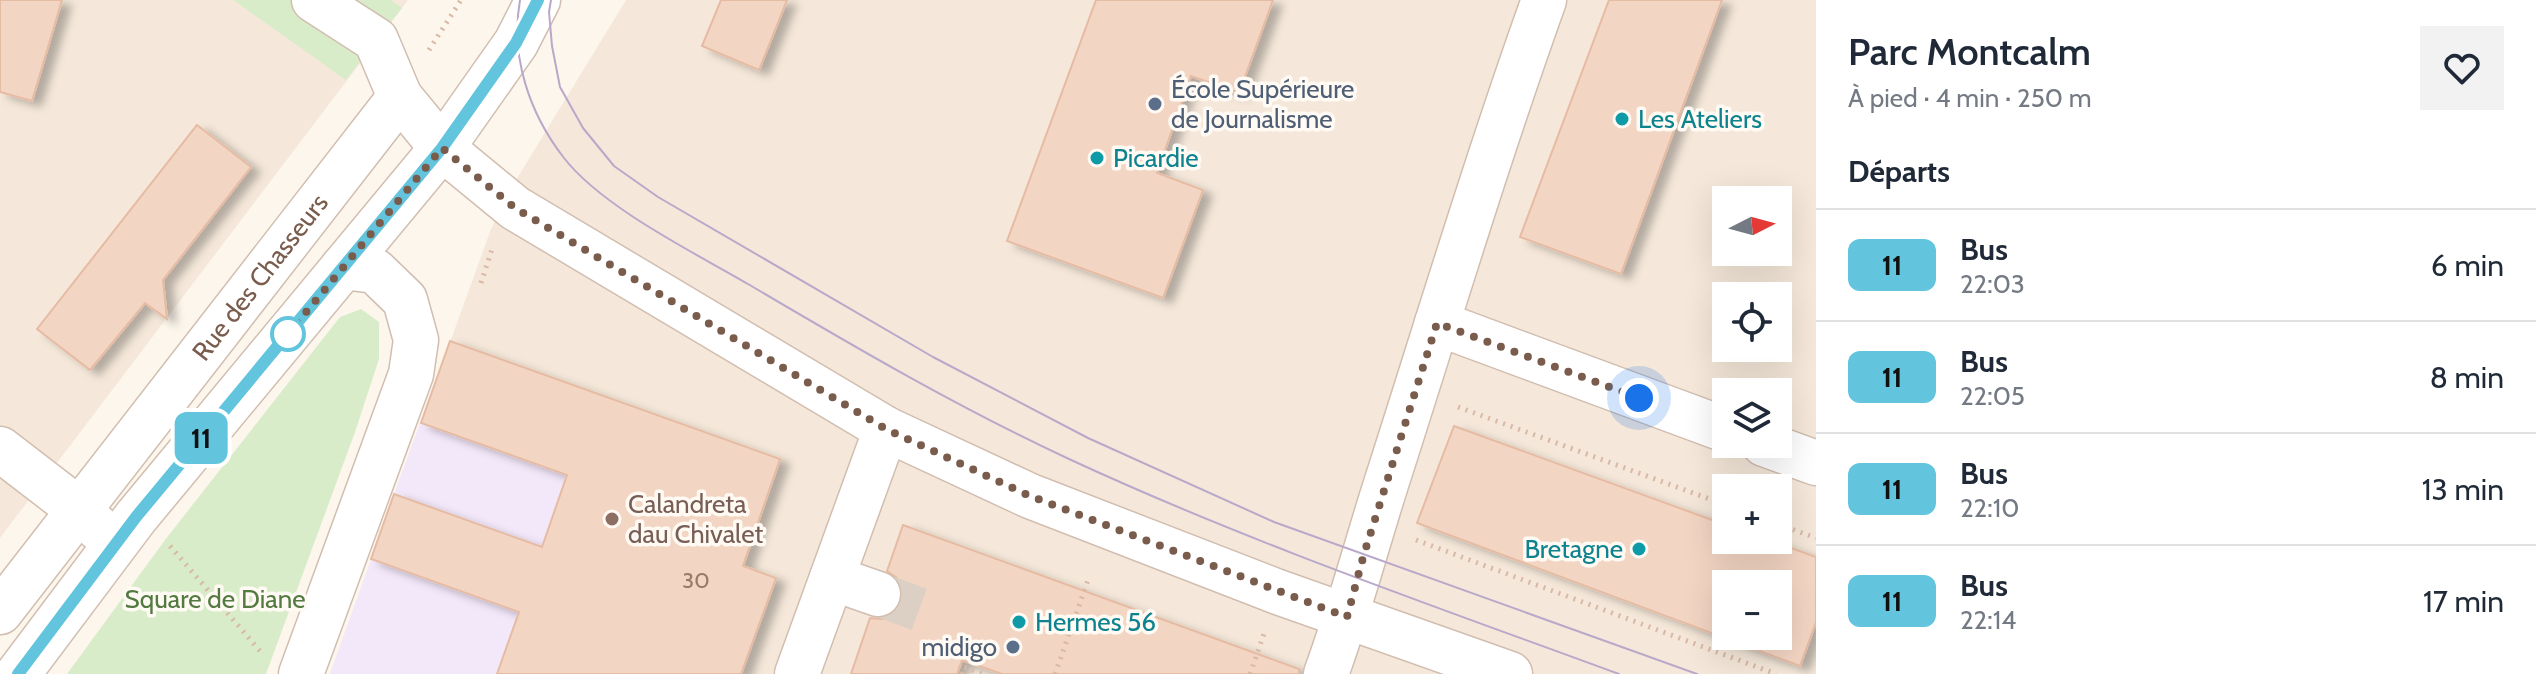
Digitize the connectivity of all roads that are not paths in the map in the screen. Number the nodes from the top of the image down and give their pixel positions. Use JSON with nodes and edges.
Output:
{"nodes":[{"id":1,"x":314,"y":0,"type":"edge"},
{"id":2,"x":538,"y":0,"type":"edge"},
{"id":3,"x":1544,"y":0,"type":"edge"},
{"id":4,"x":400,"y":97,"type":"junction"},
{"id":5,"x":442,"y":148,"type":"junction"},
{"id":6,"x":343,"y":267,"type":"junction"},
{"id":7,"x":1437,"y":323,"type":"junction"},
{"id":8,"x":1712,"y":425,"type":"edge"},
{"id":9,"x":886,"y":429,"type":"junction"},
{"id":10,"x":0,"y":449,"type":"edge"},
{"id":11,"x":1792,"y":454,"type":"edge"},
{"id":12,"x":1816,"y":463,"type":"edge"},
{"id":13,"x":78,"y":509,"type":"junction"},
{"id":14,"x":115,"y":544,"type":"junction"},
{"id":15,"x":878,"y":594,"type":"tunnel mouth"},
{"id":16,"x":826,"y":595,"type":"junction"},
{"id":17,"x":0,"y":612,"type":"edge"},
{"id":18,"x":1347,"y":617,"type":"junction"},
{"id":19,"x":18,"y":674,"type":"edge"},
{"id":20,"x":301,"y":674,"type":"edge"},
{"id":21,"x":797,"y":674,"type":"edge"},
{"id":22,"x":1326,"y":674,"type":"edge"},
{"id":23,"x":1510,"y":674,"type":"edge"}],
"edges":[{"from":1,"to":4,"type":"street"},
{"from":2,"to":5,"type":"street"},
{"from":3,"to":7,"type":"street"},
{"from":4,"to":5,"type":"street"},
{"from":4,"to":13,"type":"street","name":"Rue des Chasseurs"},
{"from":5,"to":6,"type":"street"},
{"from":5,"to":9,"type":"street"},
{"from":6,"to":14,"type":"street"},
{"from":6,"to":20,"type":"street"},
{"from":7,"to":8,"type":"street"},
{"from":7,"to":18,"type":"street"},
{"from":9,"to":16,"type":"street"},
{"from":9,"to":18,"type":"street"},
{"from":10,"to":13,"type":"street"},
{"from":11,"to":12,"type":"street"},
{"from":13,"to":14,"type":"street"},
{"from":13,"to":17,"type":"street","name":"Rue des Chasseurs"},
{"from":14,"to":19,"type":"street"},
{"from":15,"to":16,"type":"street"},
{"from":16,"to":21,"type":"street"},
{"from":18,"to":22,"type":"street"},
{"from":18,"to":23,"type":"street"}]}
